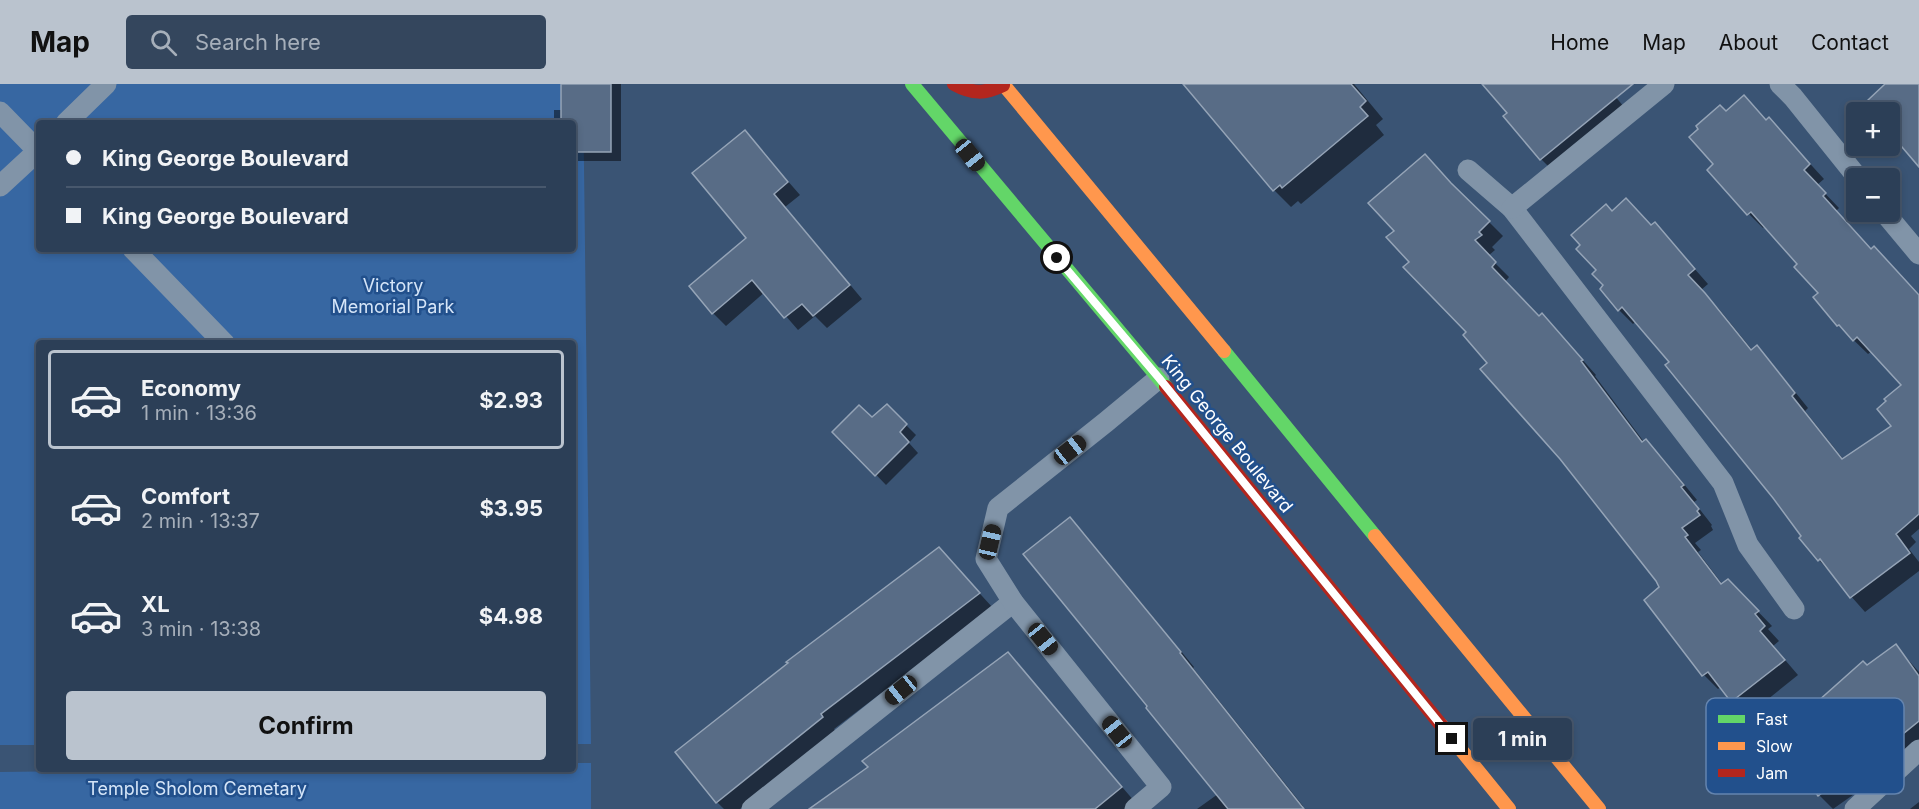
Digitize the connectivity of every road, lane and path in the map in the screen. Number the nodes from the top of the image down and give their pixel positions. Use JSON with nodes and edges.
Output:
{"nodes":[{"id":1,"x":106,"y":84,"type":"edge"},
{"id":2,"x":912,"y":84,"type":"edge"},
{"id":3,"x":954,"y":84,"type":"edge"},
{"id":4,"x":1003,"y":84,"type":"edge"},
{"id":5,"x":1664,"y":84,"type":"edge"},
{"id":6,"x":1794,"y":88,"type":"edge"},
{"id":7,"x":0,"y":112,"type":"edge"},
{"id":8,"x":69,"y":120,"type":"edge"},
{"id":9,"x":36,"y":148,"type":"edge"},
{"id":10,"x":36,"y":154,"type":"edge"},
{"id":11,"x":1851,"y":168,"type":"edge"},
{"id":12,"x":1468,"y":170,"type":"dead end"},
{"id":13,"x":0,"y":186,"type":"edge"},
{"id":14,"x":1512,"y":208,"type":"junction"},
{"id":15,"x":1892,"y":222,"type":"edge"},
{"id":16,"x":136,"y":252,"type":"edge"},
{"id":17,"x":1919,"y":254,"type":"edge"},
{"id":18,"x":221,"y":340,"type":"edge"},
{"id":19,"x":1159,"y":378,"type":"junction"},
{"id":20,"x":1013,"y":602,"type":"junction"},
{"id":21,"x":1794,"y":609,"type":"dead end"},
{"id":22,"x":1919,"y":750,"type":"edge"},
{"id":23,"x":1904,"y":764,"type":"edge"},
{"id":24,"x":1871,"y":794,"type":"edge"},
{"id":25,"x":752,"y":809,"type":"edge"},
{"id":26,"x":1135,"y":809,"type":"edge"},
{"id":27,"x":1509,"y":809,"type":"edge"},
{"id":28,"x":1599,"y":809,"type":"edge"},
{"id":29,"x":1855,"y":809,"type":"edge"}],
"edges":[{"from":1,"to":8,"type":"lane"},
{"from":2,"to":19,"type":"main road","name":"King George Boulevard"},
{"from":3,"to":4,"type":"main road"},
{"from":4,"to":28,"type":"main road"},
{"from":5,"to":14,"type":"lane"},
{"from":6,"to":11,"type":"lane"},
{"from":7,"to":9,"type":"lane"},
{"from":10,"to":13,"type":"lane"},
{"from":12,"to":14,"type":"lane"},
{"from":14,"to":21,"type":"lane"},
{"from":15,"to":17,"type":"lane"},
{"from":16,"to":18,"type":"lane"},
{"from":19,"to":20,"type":"lane"},
{"from":19,"to":27,"type":"main road","name":"King George Boulevard"},
{"from":20,"to":25,"type":"lane"},
{"from":20,"to":26,"type":"lane"},
{"from":22,"to":23,"type":"lane"},
{"from":24,"to":29,"type":"lane"}]}
